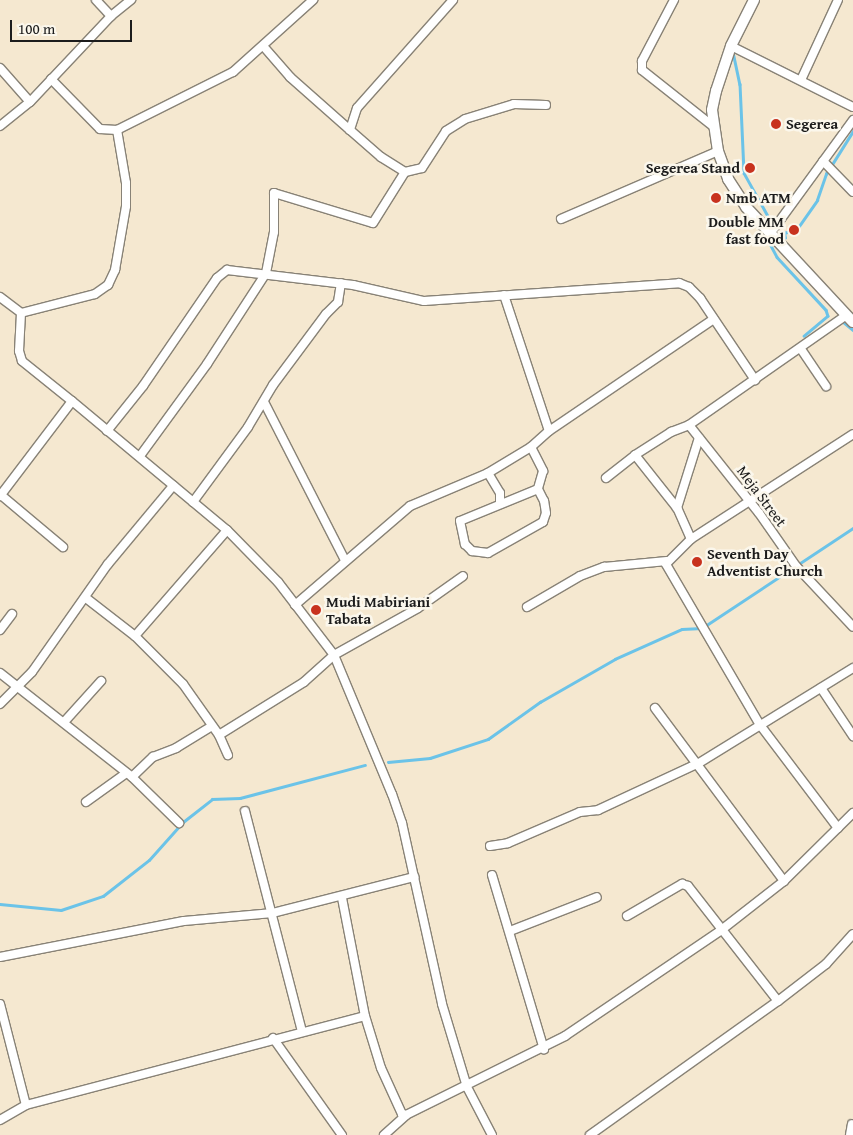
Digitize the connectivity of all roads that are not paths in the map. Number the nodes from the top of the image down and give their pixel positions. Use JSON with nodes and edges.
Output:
{"nodes":[{"id":1,"x":96,"y":0,"type":"edge"},
{"id":2,"x":131,"y":0,"type":"edge"},
{"id":3,"x":313,"y":0,"type":"edge"},
{"id":4,"x":453,"y":0,"type":"edge"},
{"id":5,"x":674,"y":0,"type":"edge"},
{"id":6,"x":754,"y":0,"type":"edge"},
{"id":7,"x":838,"y":0,"type":"edge"},
{"id":8,"x":111,"y":16,"type":"junction"},
{"id":9,"x":732,"y":46,"type":"junction"},
{"id":10,"x":264,"y":47,"type":"junction"},
{"id":11,"x":0,"y":68,"type":"edge"},
{"id":12,"x":51,"y":79,"type":"junction"},
{"id":13,"x":801,"y":80,"type":"junction"},
{"id":14,"x":30,"y":102,"type":"junction"},
{"id":15,"x":546,"y":105,"type":"dead end"},
{"id":16,"x":853,"y":107,"type":"edge"},
{"id":17,"x":853,"y":120,"type":"edge"},
{"id":18,"x":0,"y":126,"type":"edge"},
{"id":19,"x":713,"y":126,"type":"junction"},
{"id":20,"x":117,"y":130,"type":"junction"},
{"id":21,"x":350,"y":130,"type":"junction"},
{"id":22,"x":718,"y":151,"type":"junction"},
{"id":23,"x":823,"y":161,"type":"junction"},
{"id":24,"x":405,"y":172,"type":"junction"},
{"id":25,"x":853,"y":192,"type":"edge"},
{"id":26,"x":561,"y":219,"type":"dead end"},
{"id":27,"x":770,"y":234,"type":"junction"},
{"id":28,"x":266,"y":273,"type":"junction"},
{"id":29,"x":341,"y":283,"type":"junction"},
{"id":30,"x":504,"y":295,"type":"junction"},
{"id":31,"x":0,"y":297,"type":"edge"},
{"id":32,"x":21,"y":313,"type":"junction"},
{"id":33,"x":714,"y":319,"type":"junction"},
{"id":34,"x":849,"y":319,"type":"edge"},
{"id":35,"x":801,"y":349,"type":"junction"},
{"id":36,"x":754,"y":380,"type":"junction"},
{"id":37,"x":826,"y":386,"type":"dead end"},
{"id":38,"x":72,"y":401,"type":"junction"},
{"id":39,"x":264,"y":402,"type":"junction"},
{"id":40,"x":690,"y":425,"type":"junction"},
{"id":41,"x":107,"y":431,"type":"junction"},
{"id":42,"x":549,"y":431,"type":"junction"},
{"id":43,"x":853,"y":434,"type":"edge"},
{"id":44,"x":699,"y":438,"type":"junction"},
{"id":45,"x":530,"y":447,"type":"junction"},
{"id":46,"x":635,"y":455,"type":"junction"},
{"id":47,"x":140,"y":456,"type":"junction"},
{"id":48,"x":488,"y":473,"type":"junction"},
{"id":49,"x":606,"y":478,"type":"dead end"},
{"id":50,"x":174,"y":486,"type":"junction"},
{"id":51,"x":538,"y":489,"type":"junction"},
{"id":52,"x":0,"y":495,"type":"edge"},
{"id":53,"x":748,"y":499,"type":"junction"},
{"id":54,"x":193,"y":502,"type":"junction"},
{"id":55,"x":500,"y":504,"type":"junction"},
{"id":56,"x":677,"y":508,"type":"junction"},
{"id":57,"x":227,"y":530,"type":"junction"},
{"id":58,"x":691,"y":539,"type":"junction"},
{"id":59,"x":63,"y":548,"type":"dead end"},
{"id":60,"x":345,"y":560,"type":"junction"},
{"id":61,"x":667,"y":561,"type":"junction"},
{"id":62,"x":463,"y":576,"type":"dead end"},
{"id":63,"x":86,"y":598,"type":"junction"},
{"id":64,"x":295,"y":605,"type":"junction"},
{"id":65,"x":527,"y":607,"type":"dead end"},
{"id":66,"x":12,"y":614,"type":"dead end"},
{"id":67,"x":853,"y":628,"type":"edge"},
{"id":68,"x":0,"y":630,"type":"edge"},
{"id":69,"x":135,"y":636,"type":"junction"},
{"id":70,"x":334,"y":655,"type":"junction"},
{"id":71,"x":853,"y":668,"type":"edge"},
{"id":72,"x":0,"y":673,"type":"edge"},
{"id":73,"x":101,"y":681,"type":"dead end"},
{"id":74,"x":18,"y":688,"type":"junction"},
{"id":75,"x":820,"y":688,"type":"junction"},
{"id":76,"x":0,"y":704,"type":"edge"},
{"id":77,"x":655,"y":708,"type":"dead end"},
{"id":78,"x":65,"y":721,"type":"junction"},
{"id":79,"x":760,"y":725,"type":"junction"},
{"id":80,"x":212,"y":726,"type":"junction"},
{"id":81,"x":219,"y":735,"type":"junction"},
{"id":82,"x":853,"y":736,"type":"edge"},
{"id":83,"x":228,"y":754,"type":"dead end"},
{"id":84,"x":699,"y":763,"type":"junction"},
{"id":85,"x":129,"y":776,"type":"junction"},
{"id":86,"x":86,"y":802,"type":"dead end"},
{"id":87,"x":245,"y":811,"type":"dead end"},
{"id":88,"x":853,"y":813,"type":"edge"},
{"id":89,"x":179,"y":823,"type":"dead end"},
{"id":90,"x":838,"y":828,"type":"junction"},
{"id":91,"x":490,"y":846,"type":"dead end"},
{"id":92,"x":492,"y":875,"type":"dead end"},
{"id":93,"x":414,"y":878,"type":"junction"},
{"id":94,"x":784,"y":881,"type":"junction"},
{"id":95,"x":597,"y":897,"type":"dead end"},
{"id":96,"x":342,"y":898,"type":"junction"},
{"id":97,"x":273,"y":914,"type":"junction"},
{"id":98,"x":627,"y":916,"type":"dead end"},
{"id":99,"x":510,"y":931,"type":"junction"},
{"id":100,"x":720,"y":931,"type":"junction"},
{"id":101,"x":853,"y":934,"type":"edge"},
{"id":102,"x":0,"y":957,"type":"edge"},
{"id":103,"x":778,"y":1001,"type":"junction"},
{"id":104,"x":0,"y":1004,"type":"edge"},
{"id":105,"x":365,"y":1016,"type":"junction"},
{"id":106,"x":302,"y":1030,"type":"junction"},
{"id":107,"x":273,"y":1038,"type":"junction"},
{"id":108,"x":544,"y":1049,"type":"junction"},
{"id":109,"x":467,"y":1087,"type":"junction"},
{"id":110,"x":26,"y":1105,"type":"junction"},
{"id":111,"x":406,"y":1116,"type":"junction"},
{"id":112,"x":0,"y":1120,"type":"edge"},
{"id":113,"x":852,"y":1124,"type":"dead end"},
{"id":114,"x":342,"y":1135,"type":"edge"},
{"id":115,"x":384,"y":1135,"type":"edge"},
{"id":116,"x":492,"y":1135,"type":"edge"},
{"id":117,"x":590,"y":1135,"type":"edge"},
{"id":118,"x":850,"y":1135,"type":"edge"}],
"edges":[{"from":1,"to":8,"type":"street"},
{"from":2,"to":8,"type":"street"},
{"from":3,"to":10,"type":"street"},
{"from":4,"to":21,"type":"street"},
{"from":5,"to":19,"type":"street"},
{"from":6,"to":9,"type":"main road"},
{"from":7,"to":13,"type":"street"},
{"from":8,"to":12,"type":"street"},
{"from":9,"to":13,"type":"street"},
{"from":9,"to":19,"type":"main road"},
{"from":10,"to":20,"type":"street"},
{"from":10,"to":21,"type":"street"},
{"from":11,"to":14,"type":"street"},
{"from":12,"to":14,"type":"street"},
{"from":12,"to":20,"type":"street"},
{"from":13,"to":16,"type":"street"},
{"from":14,"to":18,"type":"street"},
{"from":15,"to":24,"type":"street"},
{"from":17,"to":23,"type":"street"},
{"from":19,"to":22,"type":"main road"},
{"from":20,"to":32,"type":"street"},
{"from":21,"to":24,"type":"street"},
{"from":22,"to":26,"type":"street"},
{"from":22,"to":27,"type":"main road"},
{"from":23,"to":25,"type":"street"},
{"from":23,"to":27,"type":"street"},
{"from":24,"to":28,"type":"street"},
{"from":27,"to":34,"type":"main road"},
{"from":28,"to":29,"type":"street"},
{"from":28,"to":41,"type":"street"},
{"from":28,"to":47,"type":"street"},
{"from":29,"to":30,"type":"street"},
{"from":29,"to":39,"type":"street"},
{"from":30,"to":33,"type":"street"},
{"from":30,"to":42,"type":"street"},
{"from":31,"to":32,"type":"street"},
{"from":32,"to":38,"type":"street"},
{"from":33,"to":36,"type":"street"},
{"from":33,"to":42,"type":"street"},
{"from":34,"to":35,"type":"street"},
{"from":35,"to":36,"type":"street"},
{"from":35,"to":37,"type":"street"},
{"from":36,"to":40,"type":"street"},
{"from":38,"to":41,"type":"street"},
{"from":38,"to":52,"type":"street"},
{"from":39,"to":54,"type":"street"},
{"from":39,"to":60,"type":"street"},
{"from":40,"to":44,"type":"street","name":"Meja Street"},
{"from":40,"to":46,"type":"street"},
{"from":41,"to":47,"type":"street"},
{"from":42,"to":45,"type":"street"},
{"from":43,"to":53,"type":"street"},
{"from":44,"to":53,"type":"street","name":"Meja Street"},
{"from":44,"to":56,"type":"street"},
{"from":45,"to":48,"type":"street"},
{"from":45,"to":51,"type":"street"},
{"from":46,"to":49,"type":"street"},
{"from":46,"to":56,"type":"street"},
{"from":47,"to":50,"type":"street"},
{"from":48,"to":55,"type":"street"},
{"from":48,"to":60,"type":"street"},
{"from":50,"to":54,"type":"street"},
{"from":50,"to":63,"type":"street"},
{"from":51,"to":55,"type":"street"},
{"from":51,"to":55,"type":"street"},
{"from":52,"to":59,"type":"street"},
{"from":53,"to":58,"type":"street"},
{"from":53,"to":67,"type":"street","name":"Meja Street"},
{"from":54,"to":57,"type":"street"},
{"from":56,"to":58,"type":"street"},
{"from":57,"to":64,"type":"street"},
{"from":57,"to":69,"type":"street"},
{"from":58,"to":61,"type":"street"},
{"from":60,"to":64,"type":"street"},
{"from":61,"to":65,"type":"street"},
{"from":61,"to":79,"type":"street"},
{"from":62,"to":70,"type":"street"},
{"from":63,"to":69,"type":"street"},
{"from":63,"to":74,"type":"street"},
{"from":64,"to":70,"type":"street"},
{"from":66,"to":68,"type":"street"},
{"from":69,"to":80,"type":"street"},
{"from":70,"to":81,"type":"street"},
{"from":70,"to":93,"type":"street"},
{"from":71,"to":75,"type":"street"},
{"from":72,"to":74,"type":"street"},
{"from":73,"to":78,"type":"street"},
{"from":74,"to":76,"type":"street"},
{"from":74,"to":78,"type":"street"},
{"from":75,"to":79,"type":"street"},
{"from":75,"to":82,"type":"street"},
{"from":77,"to":84,"type":"street"},
{"from":78,"to":85,"type":"street"},
{"from":79,"to":84,"type":"street"},
{"from":79,"to":90,"type":"street"},
{"from":80,"to":81,"type":"street"},
{"from":80,"to":85,"type":"street"},
{"from":81,"to":83,"type":"street"},
{"from":84,"to":91,"type":"street"},
{"from":84,"to":94,"type":"street"},
{"from":85,"to":86,"type":"street"},
{"from":85,"to":89,"type":"street"},
{"from":87,"to":97,"type":"street"},
{"from":88,"to":90,"type":"street"},
{"from":90,"to":94,"type":"street"},
{"from":92,"to":99,"type":"street"},
{"from":93,"to":96,"type":"street"},
{"from":93,"to":109,"type":"street"},
{"from":94,"to":100,"type":"street"},
{"from":95,"to":99,"type":"street"},
{"from":96,"to":97,"type":"street"},
{"from":96,"to":105,"type":"street"},
{"from":97,"to":102,"type":"street"},
{"from":97,"to":106,"type":"street"},
{"from":98,"to":100,"type":"street"},
{"from":99,"to":108,"type":"street"},
{"from":100,"to":103,"type":"street"},
{"from":100,"to":108,"type":"street"},
{"from":101,"to":103,"type":"street"},
{"from":103,"to":117,"type":"street"},
{"from":104,"to":110,"type":"street"},
{"from":105,"to":106,"type":"street"},
{"from":105,"to":111,"type":"street"},
{"from":106,"to":107,"type":"street"},
{"from":107,"to":110,"type":"street"},
{"from":107,"to":114,"type":"street"},
{"from":108,"to":109,"type":"street"},
{"from":109,"to":111,"type":"street"},
{"from":109,"to":116,"type":"street"},
{"from":110,"to":112,"type":"street"},
{"from":111,"to":115,"type":"street"},
{"from":113,"to":118,"type":"street"}]}
